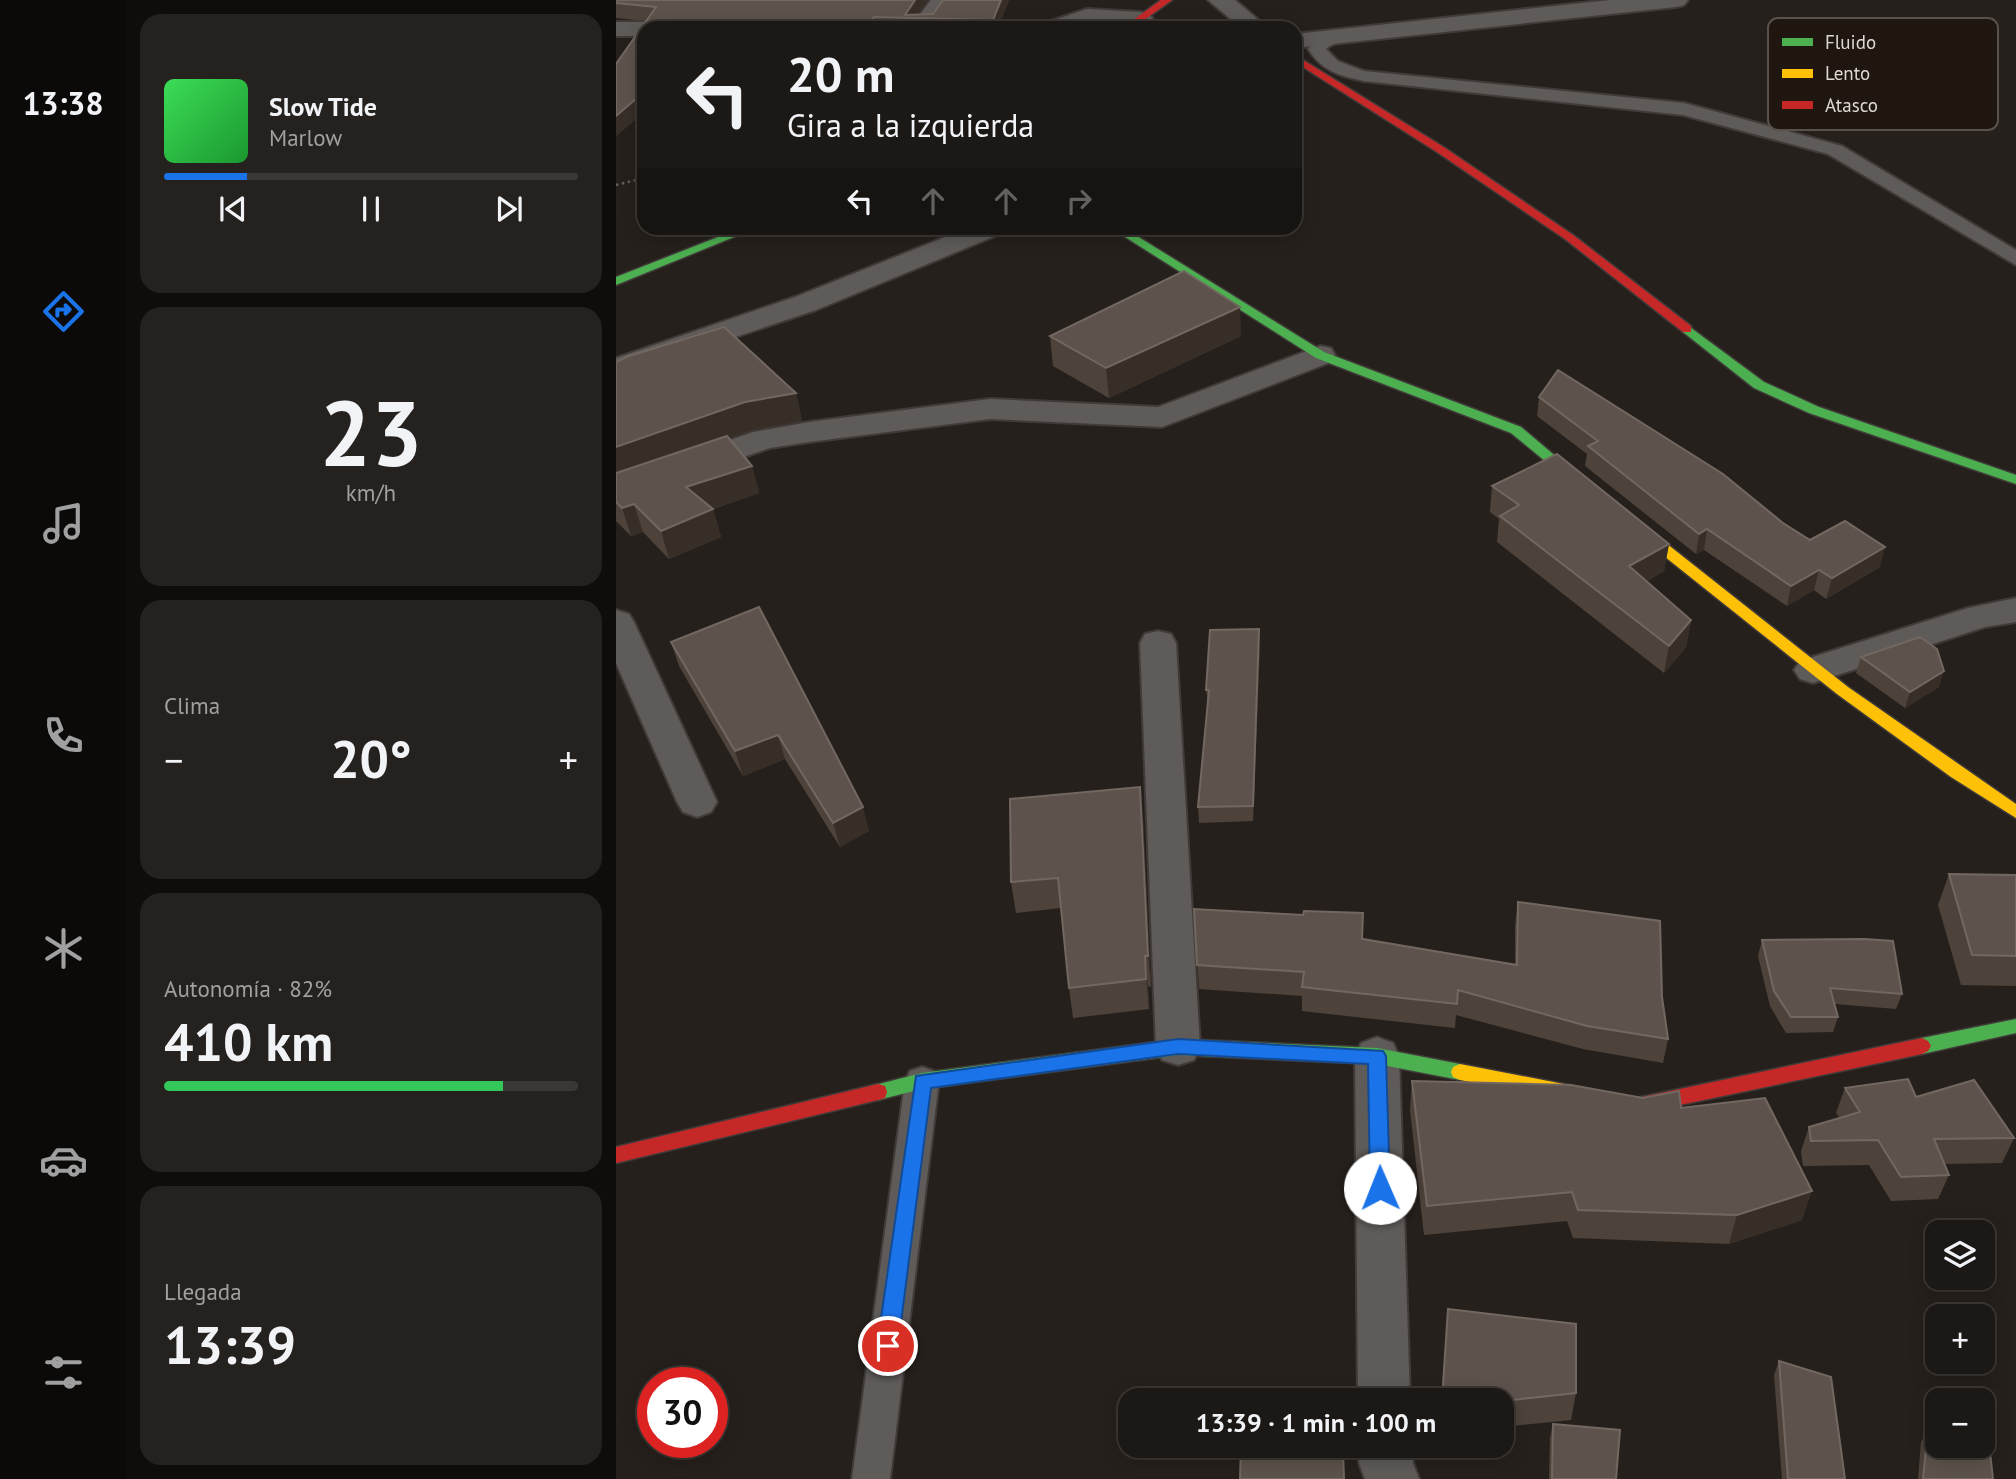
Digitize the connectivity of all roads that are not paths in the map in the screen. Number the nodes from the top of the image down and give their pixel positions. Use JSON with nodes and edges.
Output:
{"nodes":[{"id":1,"x":943,"y":0,"type":"edge"},
{"id":2,"x":1167,"y":0,"type":"edge"},
{"id":3,"x":1220,"y":0,"type":"edge"},
{"id":4,"x":1676,"y":0,"type":"edge"},
{"id":5,"x":926,"y":21,"type":"edge"},
{"id":6,"x":1073,"y":21,"type":"edge"},
{"id":7,"x":1116,"y":21,"type":"edge"},
{"id":8,"x":1138,"y":21,"type":"edge"},
{"id":9,"x":1247,"y":21,"type":"edge"},
{"id":10,"x":616,"y":29,"type":"edge"},
{"id":11,"x":637,"y":29,"type":"edge"},
{"id":12,"x":1342,"y":35,"type":"junction"},
{"id":13,"x":1302,"y":40,"type":"edge"},
{"id":14,"x":1302,"y":62,"type":"edge"},
{"id":15,"x":732,"y":235,"type":"edge"},
{"id":16,"x":974,"y":235,"type":"edge"},
{"id":17,"x":1128,"y":235,"type":"edge"},
{"id":18,"x":2006,"y":248,"type":"edge"},
{"id":19,"x":2016,"y":259,"type":"edge"},
{"id":20,"x":616,"y":281,"type":"edge"},
{"id":21,"x":1320,"y":355,"type":"junction"},
{"id":22,"x":616,"y":368,"type":"edge"},
{"id":23,"x":2016,"y":480,"type":"edge"},
{"id":24,"x":616,"y":491,"type":"edge"},
{"id":25,"x":2016,"y":610,"type":"edge"},
{"id":26,"x":616,"y":622,"type":"edge"},
{"id":27,"x":1158,"y":643,"type":"dead end"},
{"id":28,"x":1813,"y":670,"type":"junction"},
{"id":29,"x":697,"y":802,"type":"dead end"},
{"id":30,"x":2016,"y":812,"type":"edge"},
{"id":31,"x":2016,"y":1026,"type":"edge"},
{"id":32,"x":1178,"y":1047,"type":"junction"},
{"id":33,"x":1377,"y":1056,"type":"junction"},
{"id":34,"x":922,"y":1082,"type":"junction"},
{"id":35,"x":1582,"y":1096,"type":"edge"},
{"id":36,"x":1609,"y":1101,"type":"edge"},
{"id":37,"x":616,"y":1155,"type":"edge"},
{"id":38,"x":1384,"y":1388,"type":"edge"},
{"id":39,"x":1386,"y":1458,"type":"edge"},
{"id":40,"x":871,"y":1479,"type":"edge"},
{"id":41,"x":1392,"y":1479,"type":"edge"}],
"edges":[{"from":1,"to":5,"type":"street"},
{"from":2,"to":8,"type":"main road"},
{"from":3,"to":9,"type":"street"},
{"from":4,"to":12,"type":"street"},
{"from":6,"to":7,"type":"street"},
{"from":10,"to":11,"type":"street"},
{"from":12,"to":13,"type":"street"},
{"from":12,"to":18,"type":"lane"},
{"from":14,"to":23,"type":"main road"},
{"from":15,"to":20,"type":"main road"},
{"from":16,"to":22,"type":"street"},
{"from":17,"to":21,"type":"main road"},
{"from":18,"to":19,"type":"lane"},
{"from":21,"to":24,"type":"street"},
{"from":21,"to":28,"type":"main road"},
{"from":25,"to":28,"type":"street"},
{"from":26,"to":29,"type":"street"},
{"from":27,"to":32,"type":"street"},
{"from":28,"to":30,"type":"main road"},
{"from":31,"to":36,"type":"main road"},
{"from":32,"to":33,"type":"main road"},
{"from":32,"to":34,"type":"main road"},
{"from":33,"to":35,"type":"main road"},
{"from":33,"to":38,"type":"street"},
{"from":34,"to":37,"type":"main road"},
{"from":34,"to":40,"type":"lane"},
{"from":39,"to":41,"type":"street"}]}
